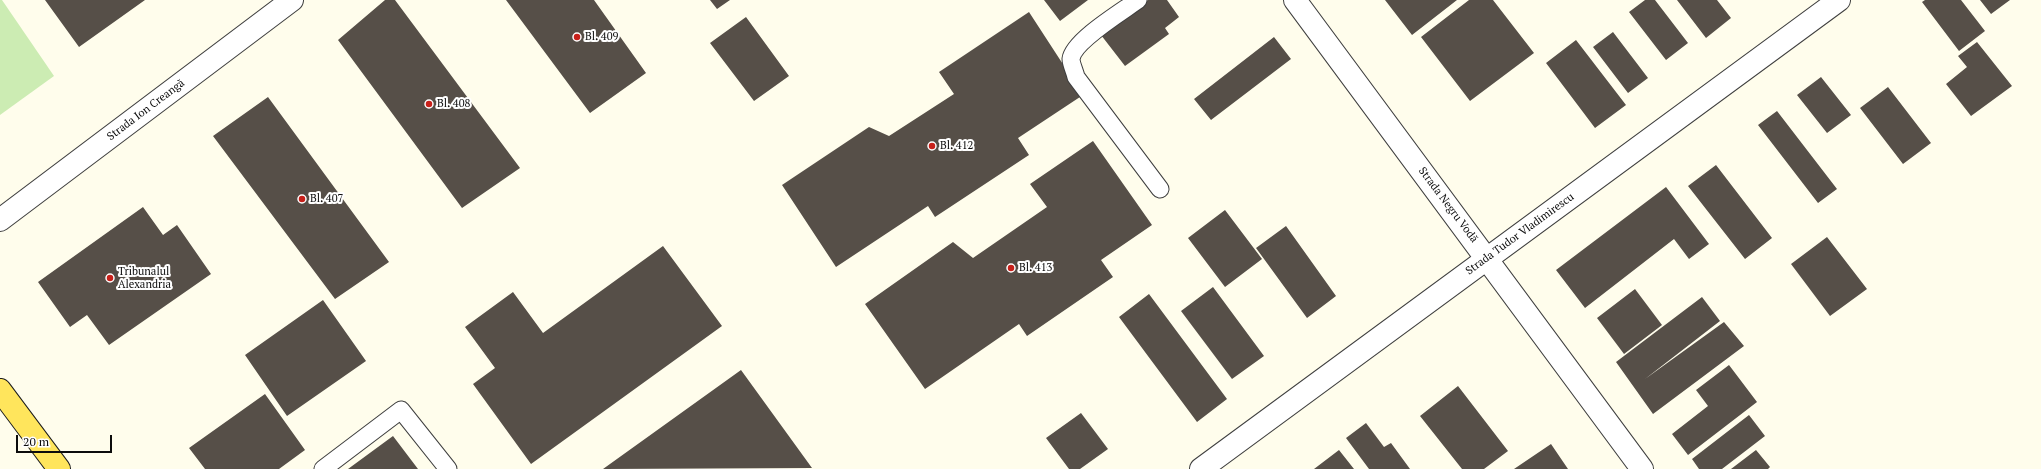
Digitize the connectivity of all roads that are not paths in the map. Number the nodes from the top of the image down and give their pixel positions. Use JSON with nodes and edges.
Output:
{"nodes":[{"id":1,"x":1138,"y":0,"type":"edge"},
{"id":2,"x":1295,"y":0,"type":"edge"},
{"id":3,"x":1840,"y":0,"type":"edge"},
{"id":4,"x":285,"y":2,"type":"edge"},
{"id":5,"x":1160,"y":189,"type":"dead end"},
{"id":6,"x":0,"y":220,"type":"edge"},
{"id":7,"x":1487,"y":257,"type":"junction"},
{"id":8,"x":0,"y":390,"type":"edge"},
{"id":9,"x":59,"y":469,"type":"edge"},
{"id":10,"x":323,"y":469,"type":"edge"},
{"id":11,"x":448,"y":469,"type":"edge"},
{"id":12,"x":1201,"y":469,"type":"edge"},
{"id":13,"x":1642,"y":469,"type":"edge"}],
"edges":[{"from":1,"to":5,"type":"lane"},
{"from":2,"to":7,"type":"street","name":"Strada Negru Vodă"},
{"from":3,"to":7,"type":"street","name":"Strada Tudor Vladimirescu"},
{"from":4,"to":6,"type":"street","name":"Strada Ion Creangă"},
{"from":7,"to":12,"type":"street","name":"Strada Tudor Vladimirescu"},
{"from":7,"to":13,"type":"street","name":"Strada Negru Vodă"},
{"from":8,"to":9,"type":"main road"},
{"from":10,"to":11,"type":"lane"}]}
